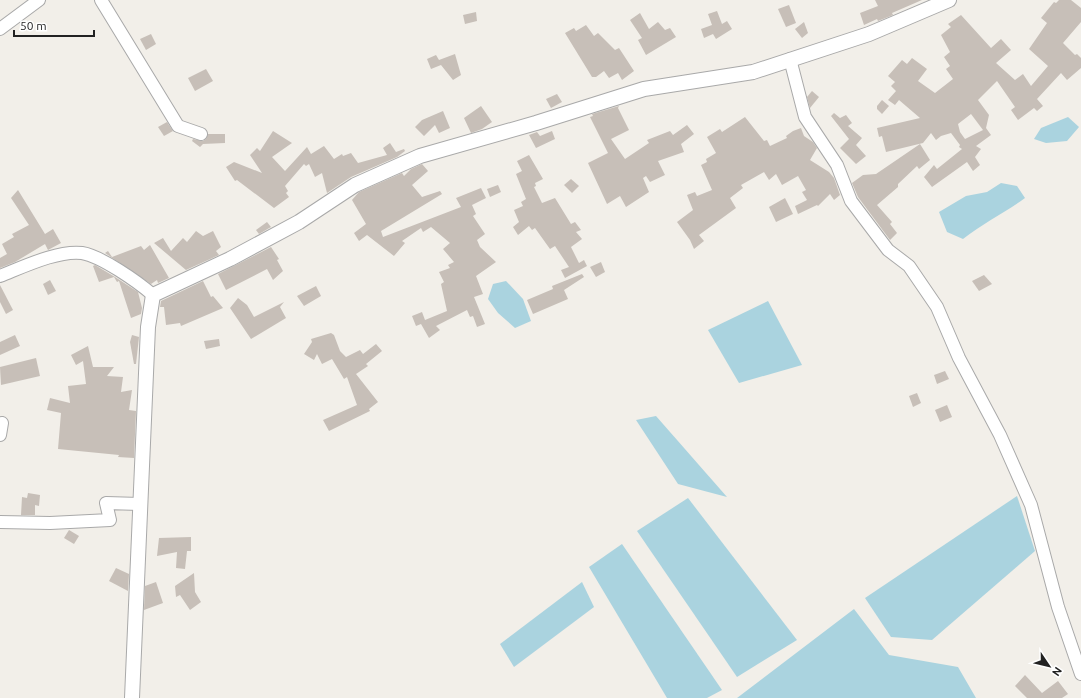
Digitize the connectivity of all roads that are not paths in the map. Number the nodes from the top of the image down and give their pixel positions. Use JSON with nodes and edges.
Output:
{"nodes":[{"id":1,"x":39,"y":0,"type":"edge"},
{"id":2,"x":101,"y":0,"type":"edge"},
{"id":3,"x":949,"y":0,"type":"edge"},
{"id":4,"x":0,"y":29,"type":"edge"},
{"id":5,"x":790,"y":59,"type":"junction"},
{"id":6,"x":201,"y":134,"type":"dead end"},
{"id":7,"x":0,"y":276,"type":"edge"},
{"id":8,"x":153,"y":295,"type":"junction"},
{"id":9,"x":2,"y":423,"type":"dead end"},
{"id":10,"x":0,"y":436,"type":"edge"},
{"id":11,"x":140,"y":504,"type":"junction"},
{"id":12,"x":0,"y":522,"type":"edge"},
{"id":13,"x":1081,"y":674,"type":"edge"},
{"id":14,"x":132,"y":698,"type":"edge"}],
"edges":[{"from":1,"to":4,"type":"street"},
{"from":2,"to":6,"type":"street"},
{"from":3,"to":5,"type":"street"},
{"from":5,"to":8,"type":"street"},
{"from":5,"to":13,"type":"street"},
{"from":7,"to":8,"type":"street"},
{"from":8,"to":11,"type":"street"},
{"from":9,"to":10,"type":"street"},
{"from":11,"to":12,"type":"street"},
{"from":11,"to":14,"type":"street"}]}
